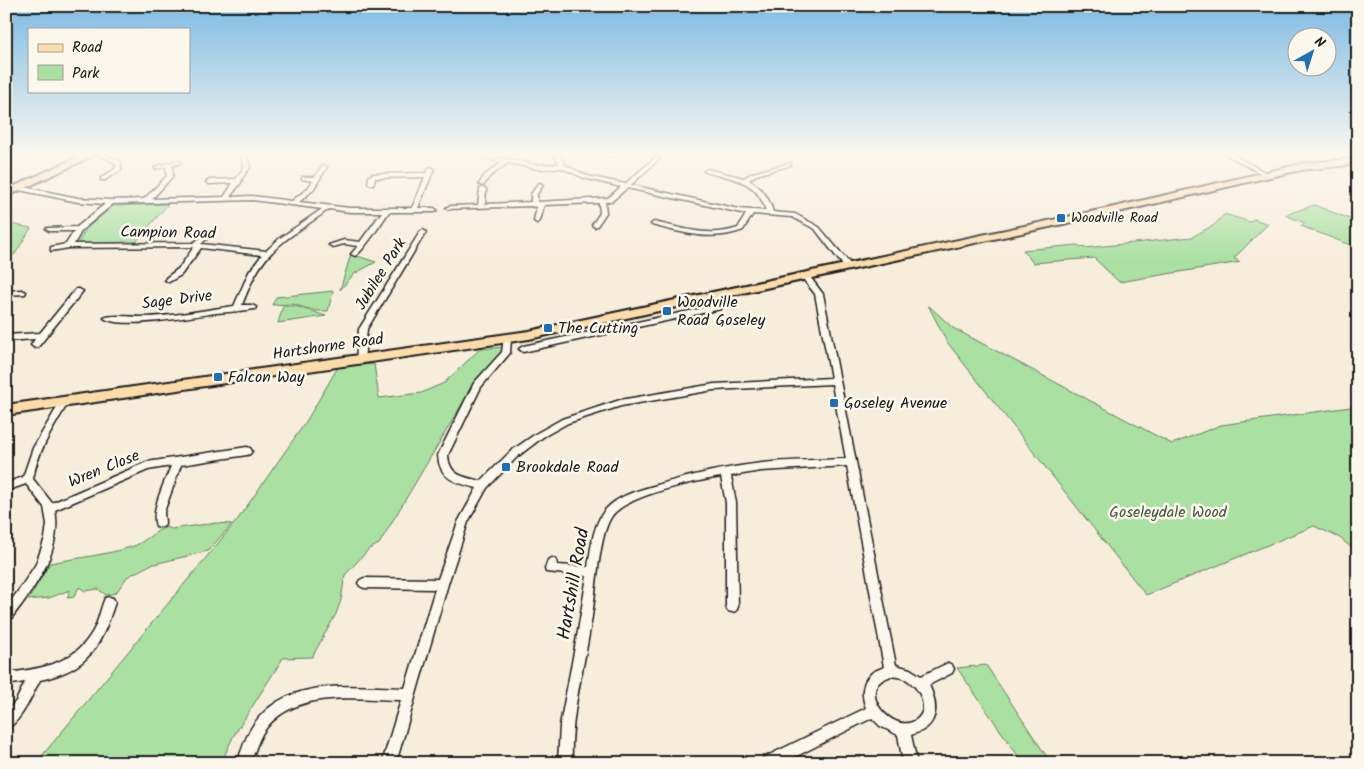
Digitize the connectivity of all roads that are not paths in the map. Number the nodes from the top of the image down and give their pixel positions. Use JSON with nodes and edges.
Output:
{"nodes":[{"id":1,"x":28,"y":190,"type":"edge"},
{"id":2,"x":157,"y":190,"type":"edge"},
{"id":3,"x":232,"y":190,"type":"edge"},
{"id":4,"x":310,"y":190,"type":"edge"},
{"id":5,"x":422,"y":190,"type":"edge"},
{"id":6,"x":483,"y":190,"type":"edge"},
{"id":7,"x":537,"y":190,"type":"edge"},
{"id":8,"x":624,"y":190,"type":"edge"},
{"id":9,"x":646,"y":190,"type":"edge"},
{"id":10,"x":760,"y":190,"type":"edge"},
{"id":11,"x":1202,"y":190,"type":"edge"},
{"id":12,"x":226,"y":198,"type":"junction"},
{"id":13,"x":146,"y":201,"type":"junction"},
{"id":14,"x":111,"y":202,"type":"junction"},
{"id":15,"x":295,"y":202,"type":"junction"},
{"id":16,"x":602,"y":202,"type":"junction"},
{"id":17,"x":537,"y":205,"type":"junction"},
{"id":18,"x":481,"y":207,"type":"junction"},
{"id":19,"x":326,"y":208,"type":"junction"},
{"id":20,"x":449,"y":208,"type":"dead end"},
{"id":21,"x":414,"y":210,"type":"junction"},
{"id":22,"x":434,"y":210,"type":"dead end"},
{"id":23,"x":386,"y":211,"type":"junction"},
{"id":24,"x":770,"y":212,"type":"junction"},
{"id":25,"x":750,"y":213,"type":"junction"},
{"id":26,"x":537,"y":221,"type":"dead end"},
{"id":27,"x":654,"y":224,"type":"dead end"},
{"id":28,"x":596,"y":226,"type":"dead end"},
{"id":29,"x":49,"y":229,"type":"dead end"},
{"id":30,"x":79,"y":229,"type":"junction"},
{"id":31,"x":423,"y":232,"type":"dead end"},
{"id":32,"x":210,"y":234,"type":"dead end"},
{"id":33,"x":363,"y":244,"type":"junction"},
{"id":34,"x":333,"y":245,"type":"dead end"},
{"id":35,"x":69,"y":246,"type":"junction"},
{"id":36,"x":197,"y":246,"type":"junction"},
{"id":37,"x":54,"y":249,"type":"dead end"},
{"id":38,"x":266,"y":253,"type":"junction"},
{"id":39,"x":355,"y":254,"type":"dead end"},
{"id":40,"x":848,"y":266,"type":"junction"},
{"id":41,"x":804,"y":275,"type":"junction"},
{"id":42,"x":169,"y":280,"type":"dead end"},
{"id":43,"x":79,"y":290,"type":"dead end"},
{"id":44,"x":22,"y":292,"type":"dead end"},
{"id":45,"x":7,"y":294,"type":"edge"},
{"id":46,"x":699,"y":305,"type":"junction"},
{"id":47,"x":252,"y":307,"type":"dead end"},
{"id":48,"x":718,"y":307,"type":"dead end"},
{"id":49,"x":237,"y":308,"type":"junction"},
{"id":50,"x":108,"y":318,"type":"dead end"},
{"id":51,"x":42,"y":336,"type":"junction"},
{"id":52,"x":6,"y":338,"type":"edge"},
{"id":53,"x":507,"y":339,"type":"junction"},
{"id":54,"x":35,"y":345,"type":"dead end"},
{"id":55,"x":360,"y":360,"type":"junction"},
{"id":56,"x":836,"y":381,"type":"junction"},
{"id":57,"x":65,"y":402,"type":"junction"},
{"id":58,"x":6,"y":410,"type":"edge"},
{"id":59,"x":247,"y":451,"type":"dead end"},
{"id":60,"x":177,"y":462,"type":"junction"},
{"id":61,"x":851,"y":462,"type":"junction"},
{"id":62,"x":725,"y":472,"type":"junction"},
{"id":63,"x":28,"y":479,"type":"junction"},
{"id":64,"x":483,"y":485,"type":"junction"},
{"id":65,"x":6,"y":487,"type":"edge"},
{"id":66,"x":50,"y":508,"type":"junction"},
{"id":67,"x":160,"y":523,"type":"dead end"},
{"id":68,"x":552,"y":563,"type":"dead end"},
{"id":69,"x":592,"y":572,"type":"junction"},
{"id":70,"x":364,"y":583,"type":"dead end"},
{"id":71,"x":442,"y":584,"type":"junction"},
{"id":72,"x":109,"y":602,"type":"dead end"},
{"id":73,"x":732,"y":606,"type":"dead end"},
{"id":74,"x":8,"y":611,"type":"edge"},
{"id":75,"x":948,"y":669,"type":"dead end"},
{"id":76,"x":891,"y":670,"type":"junction"},
{"id":77,"x":36,"y":675,"type":"junction"},
{"id":78,"x":6,"y":679,"type":"edge"},
{"id":79,"x":920,"y":683,"type":"junction"},
{"id":80,"x":409,"y":694,"type":"junction"},
{"id":81,"x":873,"y":711,"type":"junction"},
{"id":82,"x":6,"y":723,"type":"edge"},
{"id":83,"x":904,"y":730,"type":"junction"},
{"id":84,"x":244,"y":763,"type":"edge"},
{"id":85,"x":389,"y":763,"type":"edge"},
{"id":86,"x":565,"y":763,"type":"edge"},
{"id":87,"x":768,"y":763,"type":"edge"},
{"id":88,"x":910,"y":763,"type":"edge"}],
"edges":[{"from":1,"to":14,"type":"street"},
{"from":2,"to":13,"type":"street"},
{"from":3,"to":12,"type":"street"},
{"from":4,"to":15,"type":"street"},
{"from":5,"to":21,"type":"street"},
{"from":6,"to":18,"type":"street"},
{"from":7,"to":17,"type":"street"},
{"from":8,"to":16,"type":"street"},
{"from":9,"to":25,"type":"street"},
{"from":10,"to":24,"type":"street"},
{"from":11,"to":40,"type":"main road"},
{"from":12,"to":13,"type":"street"},
{"from":12,"to":15,"type":"street"},
{"from":13,"to":14,"type":"street"},
{"from":14,"to":30,"type":"street","name":"Campion Road"},
{"from":15,"to":19,"type":"street"},
{"from":16,"to":17,"type":"street"},
{"from":16,"to":28,"type":"street"},
{"from":17,"to":18,"type":"street"},
{"from":17,"to":26,"type":"street"},
{"from":18,"to":20,"type":"street"},
{"from":19,"to":23,"type":"street"},
{"from":19,"to":38,"type":"street","name":"Sage Drive"},
{"from":21,"to":22,"type":"street"},
{"from":21,"to":23,"type":"street"},
{"from":23,"to":33,"type":"street"},
{"from":24,"to":25,"type":"street"},
{"from":24,"to":40,"type":"street"},
{"from":25,"to":27,"type":"street"},
{"from":29,"to":30,"type":"street"},
{"from":30,"to":35,"type":"street","name":"Campion Road"},
{"from":31,"to":55,"type":"street","name":"Jubilee Park"},
{"from":32,"to":36,"type":"street"},
{"from":33,"to":34,"type":"street"},
{"from":33,"to":39,"type":"street"},
{"from":35,"to":36,"type":"street","name":"Campion Road"},
{"from":35,"to":37,"type":"street","name":"Campion Road"},
{"from":36,"to":38,"type":"street","name":"Campion Road"},
{"from":36,"to":42,"type":"street"},
{"from":38,"to":49,"type":"street","name":"Sage Drive"},
{"from":40,"to":41,"type":"main road"},
{"from":41,"to":46,"type":"main road"},
{"from":41,"to":56,"type":"street"},
{"from":43,"to":51,"type":"street"},
{"from":44,"to":45,"type":"street"},
{"from":46,"to":48,"type":"street"},
{"from":46,"to":53,"type":"main road"},
{"from":47,"to":49,"type":"street","name":"Sage Drive"},
{"from":49,"to":50,"type":"street","name":"Sage Drive"},
{"from":51,"to":52,"type":"street"},
{"from":51,"to":54,"type":"street"},
{"from":53,"to":55,"type":"main road","name":"Hartshorne Road"},
{"from":53,"to":64,"type":"street"},
{"from":55,"to":57,"type":"main road","name":"Hartshorne Road"},
{"from":56,"to":61,"type":"street"},
{"from":56,"to":64,"type":"street"},
{"from":57,"to":58,"type":"main road","name":"Hartshorne Road"},
{"from":57,"to":63,"type":"street"},
{"from":59,"to":60,"type":"street","name":"Wren Close"},
{"from":60,"to":66,"type":"street","name":"Wren Close"},
{"from":60,"to":67,"type":"street"},
{"from":61,"to":62,"type":"street","name":"Hartshill Road"},
{"from":61,"to":76,"type":"street"},
{"from":62,"to":69,"type":"street","name":"Hartshill Road"},
{"from":62,"to":73,"type":"street"},
{"from":63,"to":65,"type":"street"},
{"from":63,"to":66,"type":"street"},
{"from":64,"to":71,"type":"street"},
{"from":66,"to":74,"type":"street"},
{"from":68,"to":69,"type":"street"},
{"from":69,"to":86,"type":"street","name":"Hartshill Road"},
{"from":70,"to":71,"type":"street"},
{"from":71,"to":80,"type":"street"},
{"from":72,"to":77,"type":"street"},
{"from":75,"to":79,"type":"street"},
{"from":76,"to":79,"type":"street"},
{"from":76,"to":81,"type":"street"},
{"from":77,"to":78,"type":"street"},
{"from":77,"to":82,"type":"street"},
{"from":79,"to":83,"type":"street"},
{"from":80,"to":84,"type":"street"},
{"from":80,"to":85,"type":"street"},
{"from":81,"to":83,"type":"street"},
{"from":81,"to":87,"type":"street"},
{"from":83,"to":88,"type":"street"}]}
